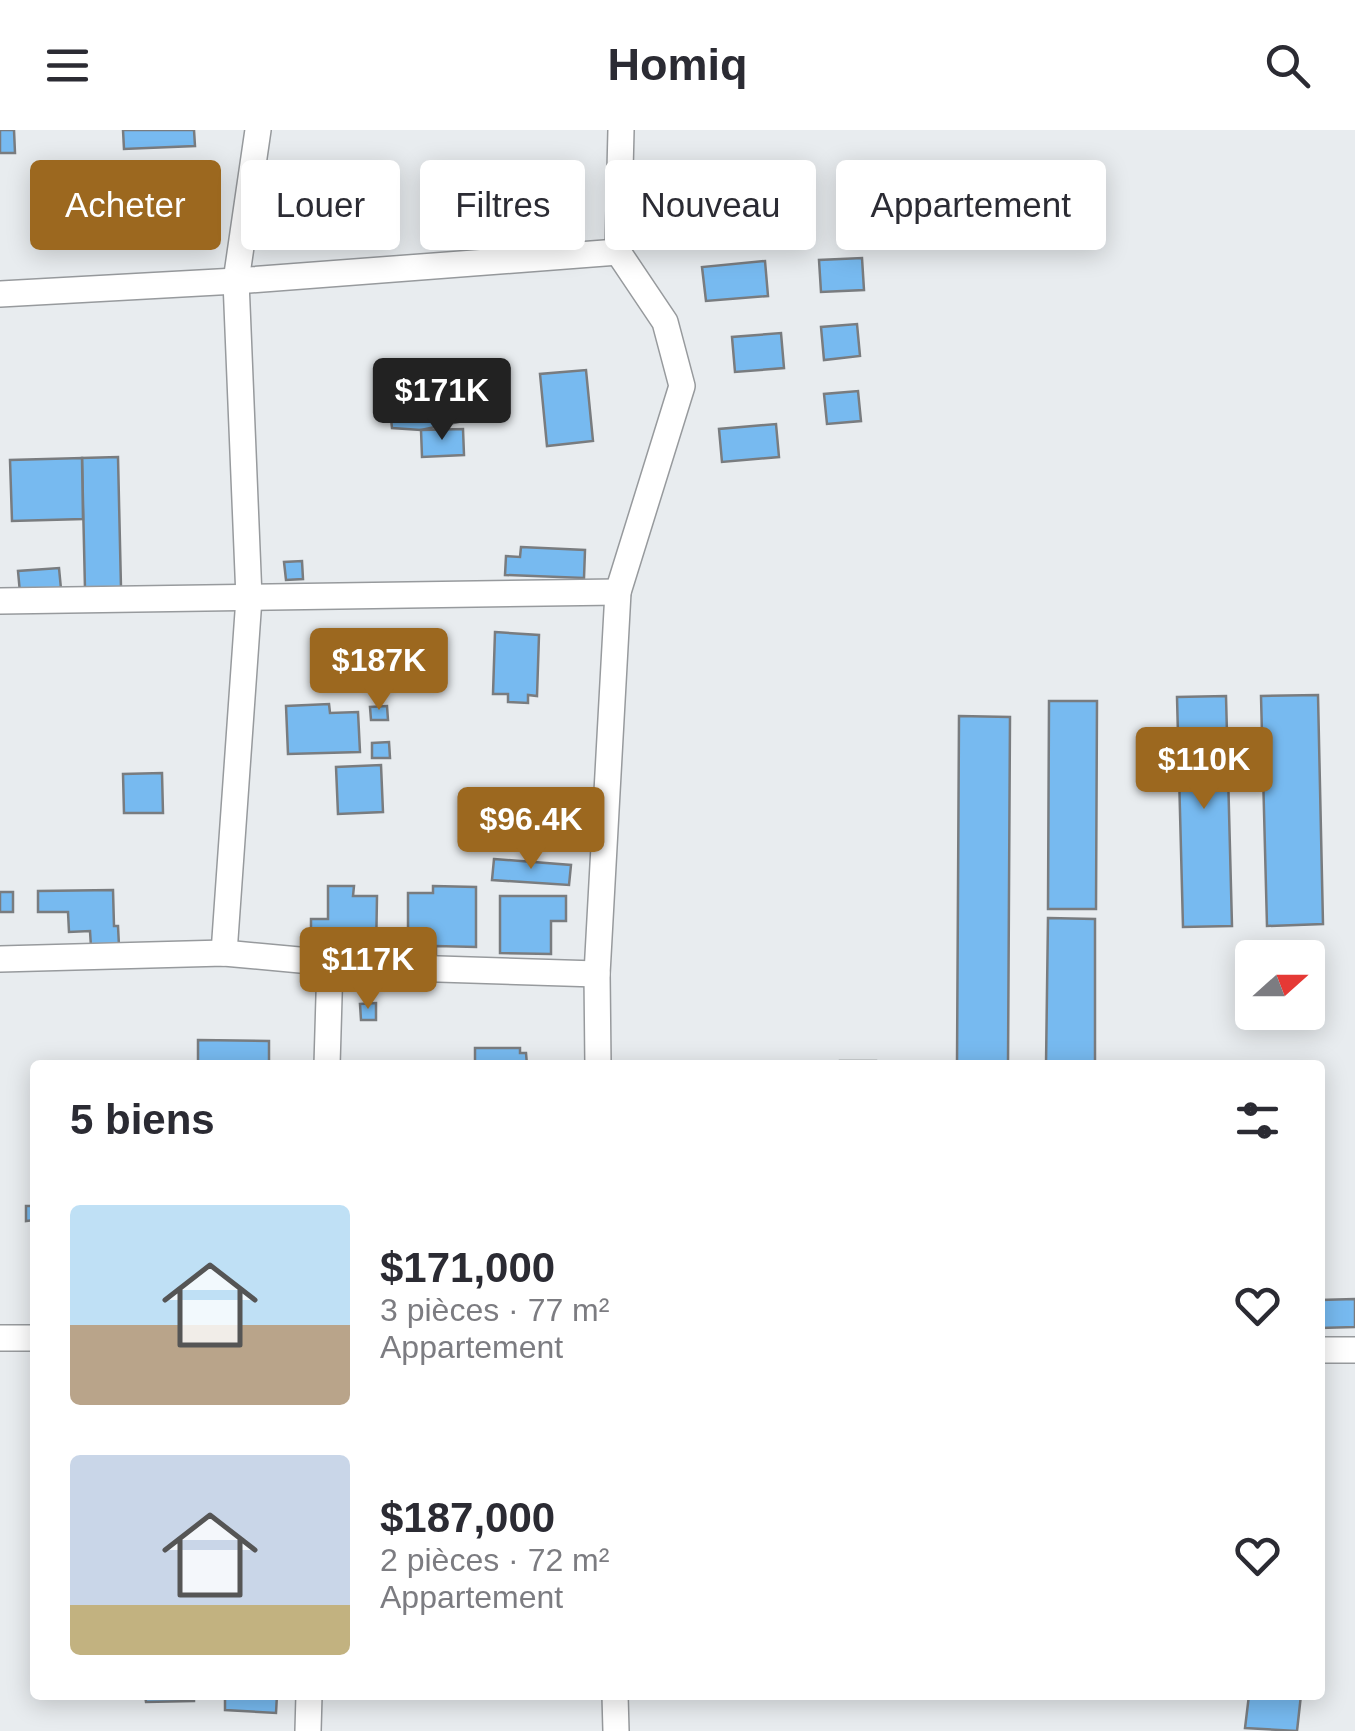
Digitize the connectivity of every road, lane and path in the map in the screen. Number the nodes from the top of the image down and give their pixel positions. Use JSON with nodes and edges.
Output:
{"nodes":[{"id":1,"x":258,"y":130,"type":"edge"},
{"id":2,"x":621,"y":130,"type":"edge"},
{"id":3,"x":618,"y":252,"type":"junction"},
{"id":4,"x":236,"y":281,"type":"junction"},
{"id":5,"x":0,"y":294,"type":"edge"},
{"id":6,"x":618,"y":592,"type":"junction"},
{"id":7,"x":249,"y":598,"type":"junction"},
{"id":8,"x":0,"y":601,"type":"edge"},
{"id":9,"x":224,"y":953,"type":"junction"},
{"id":10,"x":0,"y":959,"type":"edge"},
{"id":11,"x":330,"y":963,"type":"junction"},
{"id":12,"x":597,"y":974,"type":"junction"},
{"id":13,"x":327,"y":1060,"type":"edge"},
{"id":14,"x":598,"y":1060,"type":"edge"},
{"id":15,"x":0,"y":1338,"type":"edge"},
{"id":16,"x":30,"y":1338,"type":"edge"},
{"id":17,"x":1325,"y":1350,"type":"edge"},
{"id":18,"x":1355,"y":1350,"type":"edge"},
{"id":19,"x":309,"y":1700,"type":"edge"},
{"id":20,"x":615,"y":1700,"type":"edge"},
{"id":21,"x":308,"y":1731,"type":"edge"},
{"id":22,"x":616,"y":1731,"type":"edge"}],
"edges":[{"from":1,"to":4,"type":"street"},
{"from":2,"to":3,"type":"street"},
{"from":3,"to":4,"type":"street"},
{"from":3,"to":6,"type":"street"},
{"from":4,"to":5,"type":"street"},
{"from":4,"to":7,"type":"street"},
{"from":6,"to":7,"type":"street"},
{"from":6,"to":12,"type":"street"},
{"from":7,"to":8,"type":"street"},
{"from":7,"to":9,"type":"street"},
{"from":9,"to":10,"type":"street"},
{"from":9,"to":11,"type":"street"},
{"from":11,"to":12,"type":"street"},
{"from":11,"to":13,"type":"street"},
{"from":12,"to":14,"type":"street"},
{"from":15,"to":16,"type":"street"},
{"from":17,"to":18,"type":"street"},
{"from":19,"to":21,"type":"street"},
{"from":20,"to":22,"type":"street"}]}
